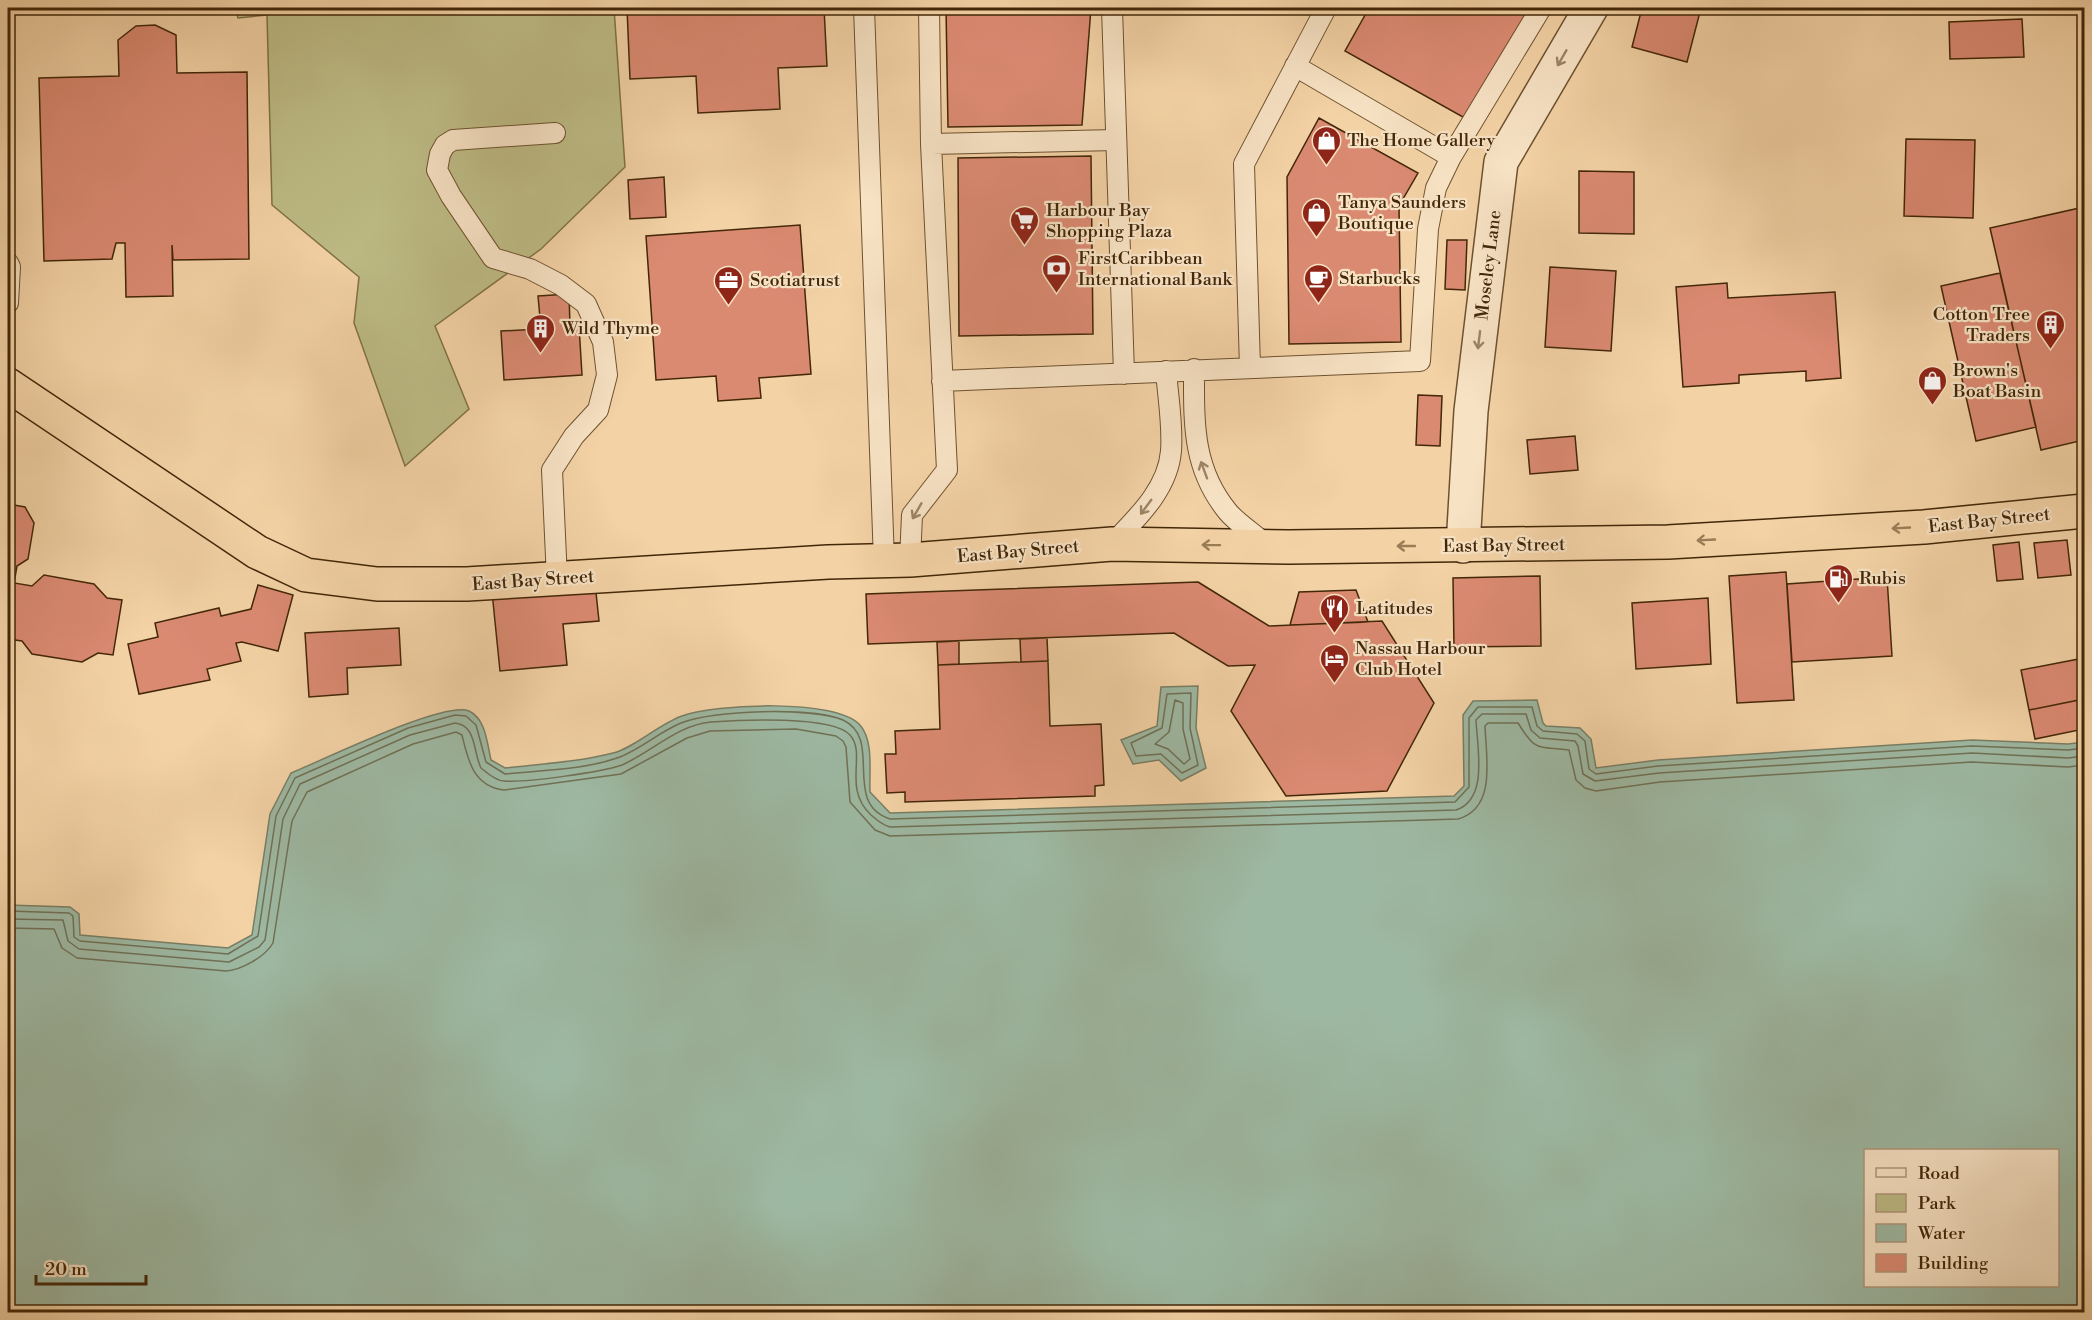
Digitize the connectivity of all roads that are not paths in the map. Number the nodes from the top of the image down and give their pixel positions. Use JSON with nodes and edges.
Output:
{"nodes":[{"id":1,"x":864,"y":8,"type":"edge"},
{"id":2,"x":929,"y":8,"type":"edge"},
{"id":3,"x":1112,"y":8,"type":"edge"},
{"id":4,"x":1326,"y":8,"type":"edge"},
{"id":5,"x":1541,"y":8,"type":"edge"},
{"id":6,"x":1591,"y":8,"type":"edge"},
{"id":7,"x":1295,"y":66,"type":"junction"},
{"id":8,"x":555,"y":133,"type":"dead end"},
{"id":9,"x":1116,"y":140,"type":"junction"},
{"id":10,"x":931,"y":144,"type":"junction"},
{"id":11,"x":1451,"y":157,"type":"junction"},
{"id":12,"x":8,"y":263,"type":"edge"},
{"id":13,"x":8,"y":303,"type":"edge"},
{"id":14,"x":1250,"y":368,"type":"junction"},
{"id":15,"x":1194,"y":369,"type":"junction"},
{"id":16,"x":1166,"y":370,"type":"junction"},
{"id":17,"x":1124,"y":374,"type":"junction"},
{"id":18,"x":942,"y":381,"type":"junction"},
{"id":19,"x":8,"y":385,"type":"edge"},
{"id":20,"x":2085,"y":511,"type":"edge"},
{"id":21,"x":1112,"y":544,"type":"junction"},
{"id":22,"x":1267,"y":546,"type":"junction"},
{"id":23,"x":1463,"y":546,"type":"junction"},
{"id":24,"x":897,"y":561,"type":"junction"},
{"id":25,"x":557,"y":579,"type":"junction"}],
"edges":[{"from":1,"to":24,"type":"lane"},
{"from":2,"to":10,"type":"lane"},
{"from":3,"to":9,"type":"lane"},
{"from":4,"to":7,"type":"lane"},
{"from":5,"to":11,"type":"lane"},
{"from":6,"to":23,"type":"street","name":"Moseley Lane","one_way":true},
{"from":7,"to":11,"type":"lane"},
{"from":7,"to":14,"type":"lane"},
{"from":8,"to":25,"type":"lane"},
{"from":9,"to":10,"type":"lane"},
{"from":9,"to":17,"type":"lane"},
{"from":10,"to":18,"type":"lane"},
{"from":11,"to":14,"type":"lane"},
{"from":12,"to":13,"type":"lane"},
{"from":14,"to":15,"type":"lane"},
{"from":15,"to":16,"type":"lane"},
{"from":22,"to":15,"type":"lane","one_way":true},
{"from":16,"to":17,"type":"lane"},
{"from":16,"to":21,"type":"lane","one_way":true},
{"from":17,"to":18,"type":"lane"},
{"from":18,"to":24,"type":"lane","one_way":true},
{"from":19,"to":25,"type":"highway","name":"East Bay Street"},
{"from":20,"to":23,"type":"highway","name":"East Bay Street","one_way":true},
{"from":22,"to":21,"type":"highway","name":"East Bay Street","one_way":true},
{"from":21,"to":24,"type":"highway","name":"East Bay Street"},
{"from":23,"to":22,"type":"highway","name":"East Bay Street","one_way":true},
{"from":24,"to":25,"type":"highway","name":"East Bay Street"}]}
